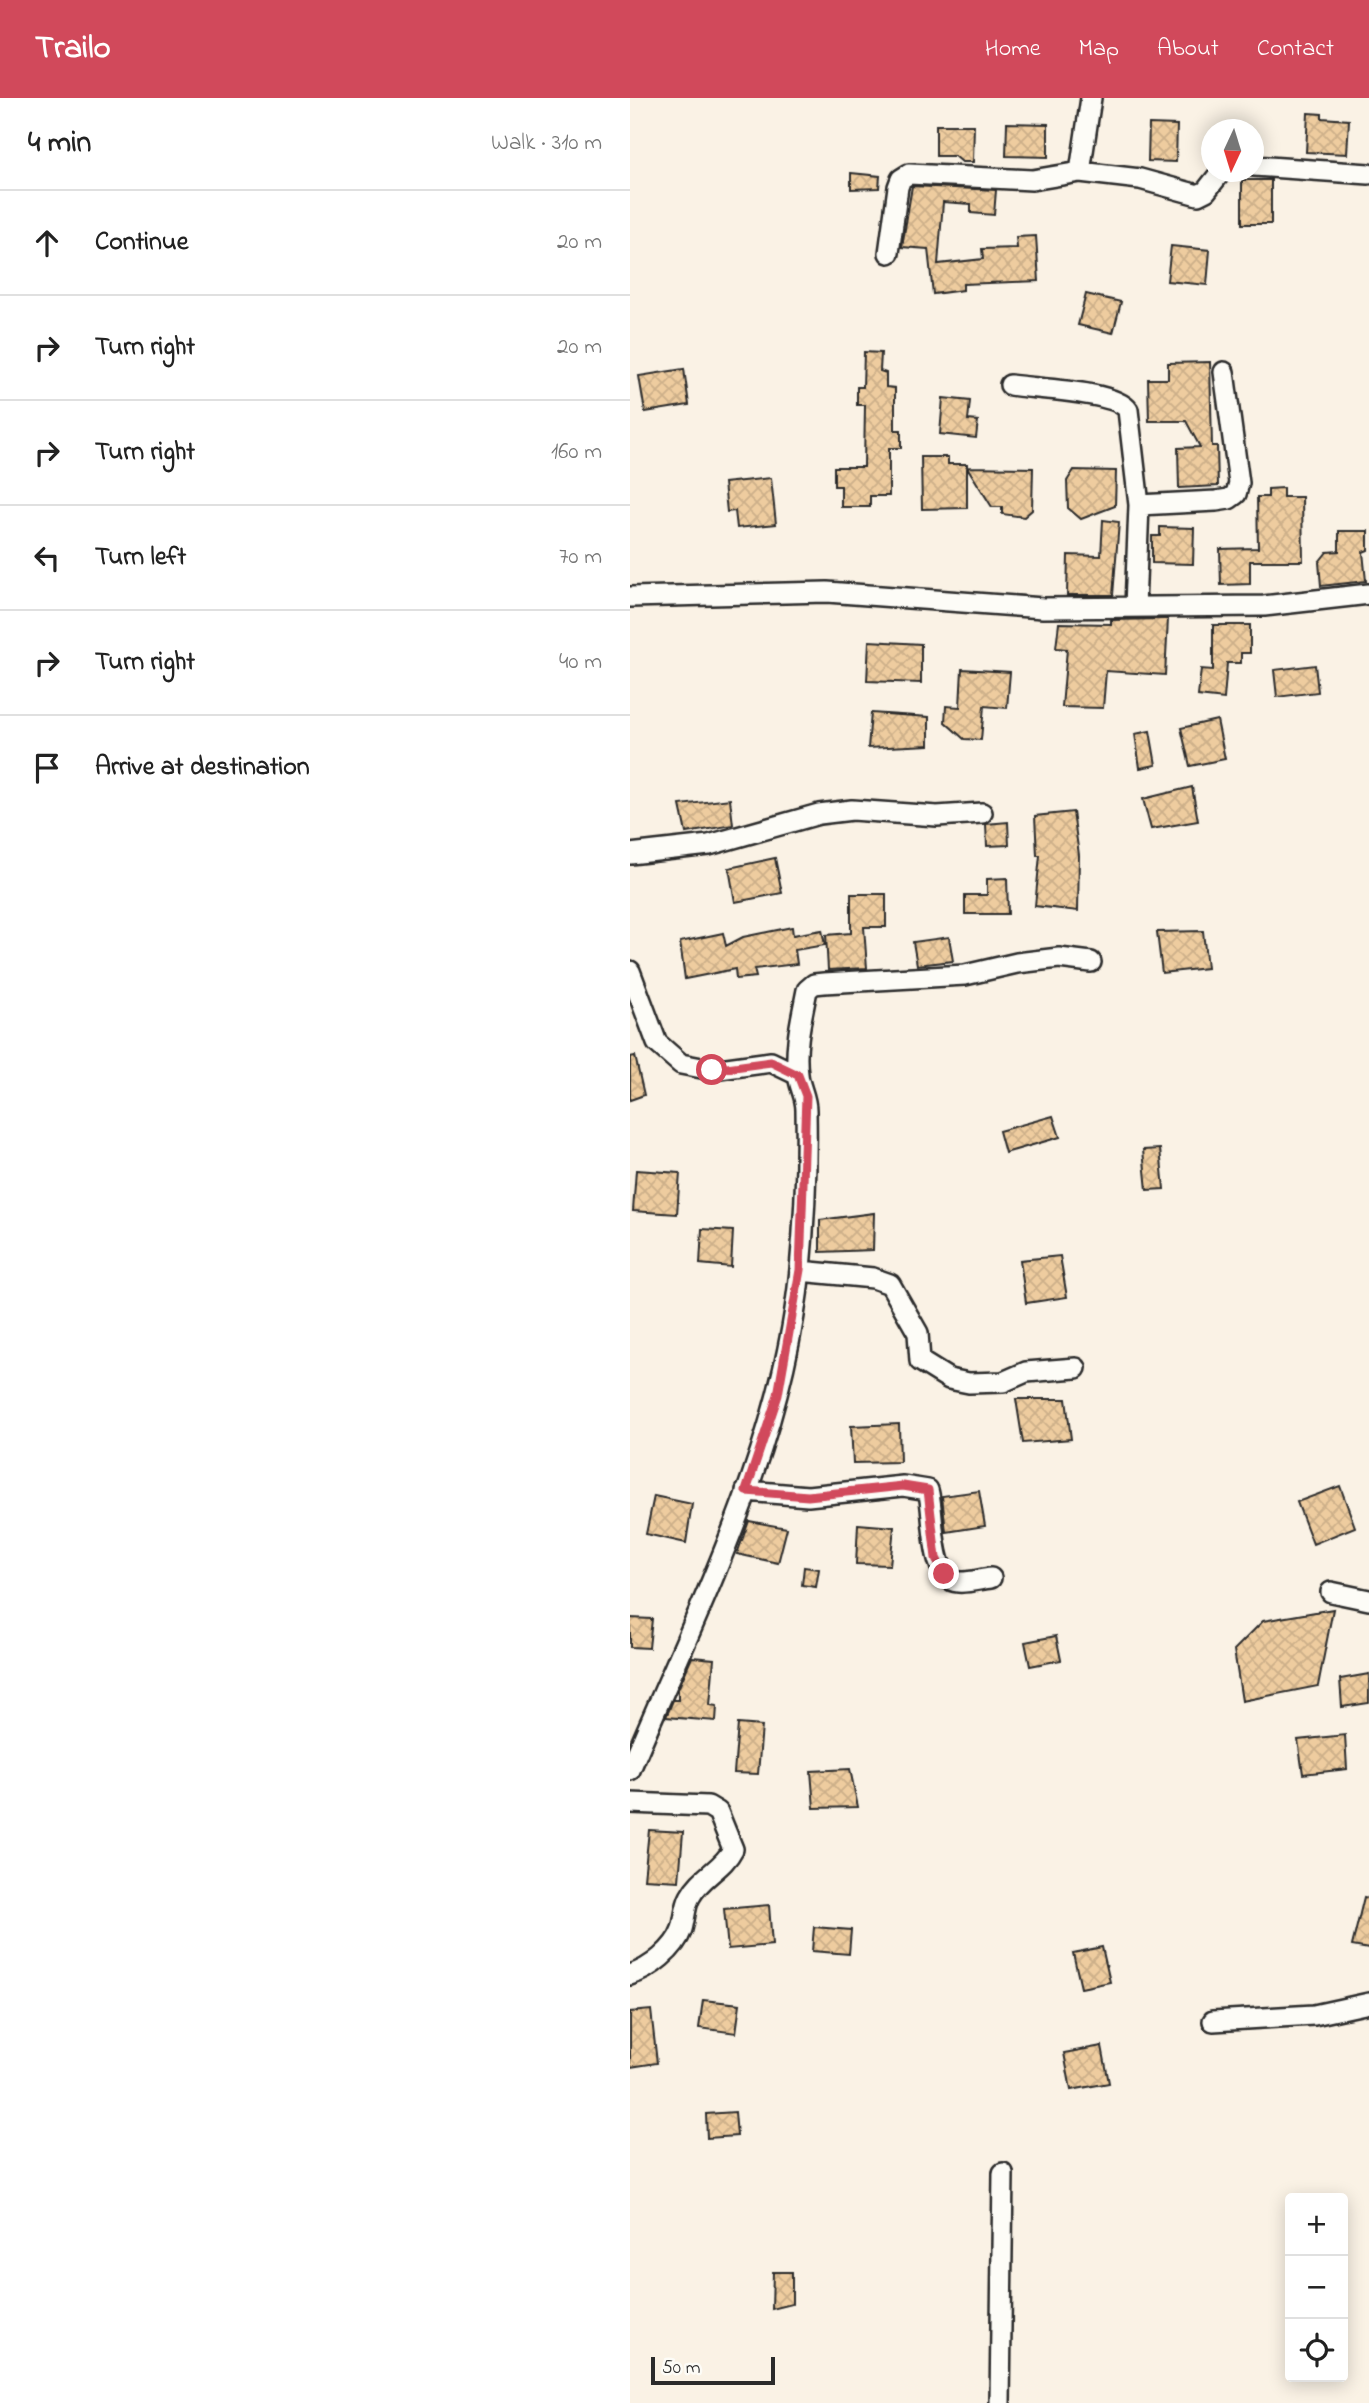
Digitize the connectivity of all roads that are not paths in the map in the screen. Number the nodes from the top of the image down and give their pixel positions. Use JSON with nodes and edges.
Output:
{"nodes":[{"id":1,"x":1091,"y":98,"type":"edge"},
{"id":2,"x":1264,"y":167,"type":"edge"},
{"id":3,"x":1080,"y":172,"type":"junction"},
{"id":4,"x":1369,"y":174,"type":"edge"},
{"id":5,"x":1214,"y":182,"type":"edge"},
{"id":6,"x":889,"y":253,"type":"dead end"},
{"id":7,"x":1224,"y":372,"type":"dead end"},
{"id":8,"x":1010,"y":385,"type":"dead end"},
{"id":9,"x":1139,"y":505,"type":"junction"},
{"id":10,"x":1369,"y":594,"type":"edge"},
{"id":11,"x":630,"y":597,"type":"edge"},
{"id":12,"x":1135,"y":607,"type":"junction"},
{"id":13,"x":982,"y":813,"type":"dead end"},
{"id":14,"x":630,"y":854,"type":"edge"},
{"id":15,"x":1091,"y":962,"type":"dead end"},
{"id":16,"x":630,"y":971,"type":"edge"},
{"id":17,"x":798,"y":1075,"type":"junction"},
{"id":18,"x":800,"y":1270,"type":"junction"},
{"id":19,"x":1076,"y":1368,"type":"dead end"},
{"id":20,"x":746,"y":1491,"type":"junction"},
{"id":21,"x":991,"y":1578,"type":"dead end"},
{"id":22,"x":1331,"y":1592,"type":"dead end"},
{"id":23,"x":1369,"y":1600,"type":"edge"},
{"id":24,"x":630,"y":1770,"type":"edge"},
{"id":25,"x":630,"y":1802,"type":"edge"},
{"id":26,"x":630,"y":1975,"type":"edge"},
{"id":27,"x":1369,"y":2003,"type":"edge"},
{"id":28,"x":1213,"y":2021,"type":"dead end"},
{"id":29,"x":1003,"y":2173,"type":"dead end"},
{"id":30,"x":1000,"y":2403,"type":"edge"}],
"edges":[{"from":1,"to":3,"type":"street"},
{"from":2,"to":4,"type":"street"},
{"from":3,"to":5,"type":"street"},
{"from":3,"to":6,"type":"street"},
{"from":7,"to":9,"type":"street"},
{"from":8,"to":9,"type":"street"},
{"from":9,"to":12,"type":"street"},
{"from":10,"to":12,"type":"street"},
{"from":11,"to":12,"type":"street"},
{"from":13,"to":14,"type":"street"},
{"from":15,"to":17,"type":"street"},
{"from":16,"to":17,"type":"street"},
{"from":17,"to":18,"type":"street"},
{"from":18,"to":19,"type":"street"},
{"from":18,"to":20,"type":"street"},
{"from":20,"to":21,"type":"street"},
{"from":20,"to":24,"type":"street"},
{"from":22,"to":23,"type":"street"},
{"from":25,"to":26,"type":"street"},
{"from":27,"to":28,"type":"street"},
{"from":29,"to":30,"type":"street"}]}
